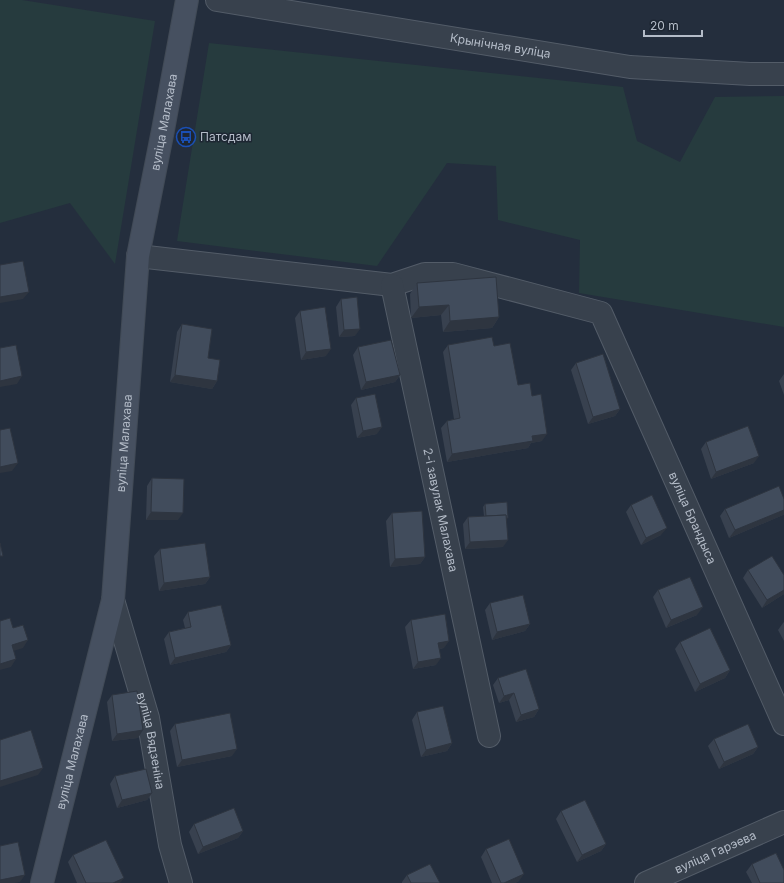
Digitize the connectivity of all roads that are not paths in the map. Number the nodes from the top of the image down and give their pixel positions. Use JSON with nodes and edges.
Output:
{"nodes":[{"id":1,"x":187,"y":0,"type":"edge"},
{"id":2,"x":217,"y":0,"type":"edge"},
{"id":3,"x":784,"y":74,"type":"edge"},
{"id":4,"x":138,"y":256,"type":"junction"},
{"id":5,"x":392,"y":285,"type":"junction"},
{"id":6,"x":113,"y":600,"type":"junction"},
{"id":7,"x":784,"y":724,"type":"edge"},
{"id":8,"x":489,"y":736,"type":"dead end"},
{"id":9,"x":784,"y":822,"type":"edge"},
{"id":10,"x":42,"y":883,"type":"edge"},
{"id":11,"x":181,"y":883,"type":"edge"},
{"id":12,"x":646,"y":883,"type":"edge"}],
"edges":[{"from":1,"to":4,"type":"street","name":"вуліца Малахава"},
{"from":2,"to":3,"type":"street","name":"Крынічная вуліца"},
{"from":4,"to":5,"type":"street"},
{"from":4,"to":6,"type":"street","name":"вуліца Малахава"},
{"from":5,"to":7,"type":"street","name":"вуліца Брандыса"},
{"from":5,"to":8,"type":"street","name":"2-і завулак Малахава"},
{"from":6,"to":10,"type":"street","name":"вуліца Малахава"},
{"from":6,"to":11,"type":"street","name":"вуліца Вядзеніна"},
{"from":9,"to":12,"type":"street","name":"вуліца Гарэева"}]}
